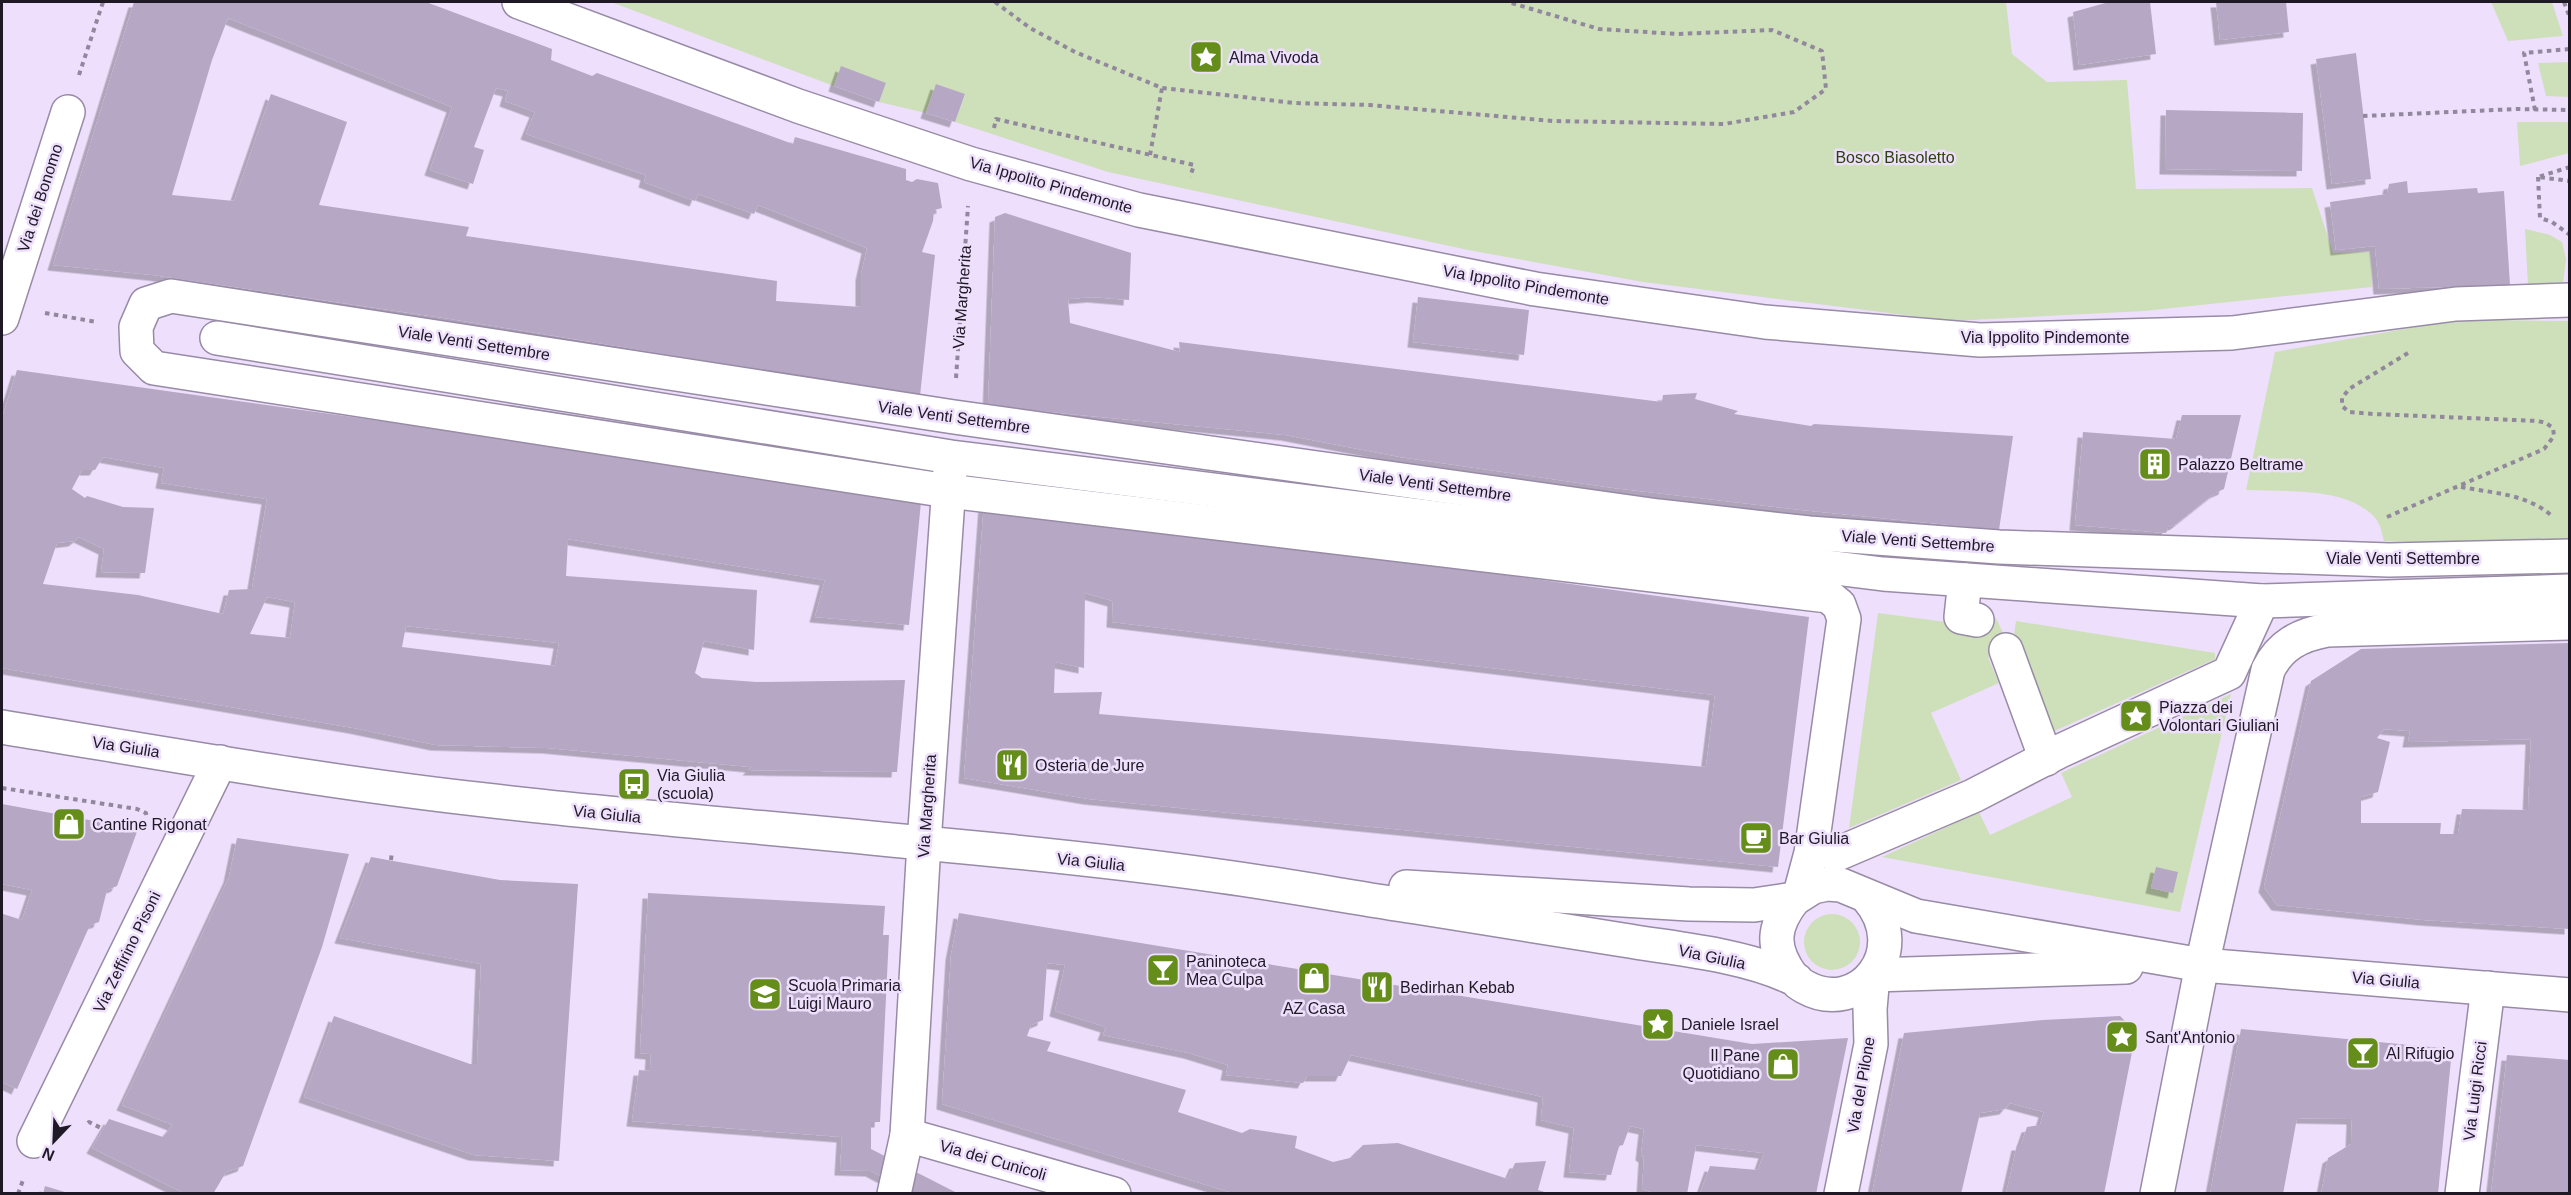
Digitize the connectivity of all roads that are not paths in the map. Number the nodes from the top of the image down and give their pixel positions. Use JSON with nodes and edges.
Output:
{"nodes":[{"id":1,"x":519,"y":2,"type":"edge"},
{"id":2,"x":68,"y":112,"type":"dead end"},
{"id":3,"x":2570,"y":300,"type":"edge"},
{"id":4,"x":2,"y":318,"type":"edge"},
{"id":5,"x":217,"y":338,"type":"dead end"},
{"id":6,"x":954,"y":417,"type":"junction"},
{"id":7,"x":951,"y":457,"type":"junction"},
{"id":8,"x":948,"y":491,"type":"junction"},
{"id":9,"x":2570,"y":556,"type":"edge"},
{"id":10,"x":1965,"y":580,"type":"junction"},
{"id":11,"x":2570,"y":591,"type":"edge"},
{"id":12,"x":2262,"y":601,"type":"junction"},
{"id":13,"x":1977,"y":620,"type":"dead end"},
{"id":14,"x":2570,"y":623,"type":"edge"},
{"id":15,"x":2006,"y":650,"type":"dead end"},
{"id":16,"x":2,"y":727,"type":"edge"},
{"id":17,"x":2046,"y":759,"type":"junction"},
{"id":18,"x":220,"y":762,"type":"junction"},
{"id":19,"x":924,"y":843,"type":"junction"},
{"id":20,"x":1835,"y":855,"type":"dead end"},
{"id":21,"x":1216,"y":876,"type":"junction"},
{"id":22,"x":1797,"y":897,"type":"junction"},
{"id":23,"x":1868,"y":898,"type":"junction"},
{"id":24,"x":2202,"y":966,"type":"junction"},
{"id":25,"x":1873,"y":975,"type":"junction"},
{"id":26,"x":1792,"y":977,"type":"junction"},
{"id":27,"x":2488,"y":988,"type":"junction"},
{"id":28,"x":2570,"y":995,"type":"edge"},
{"id":29,"x":907,"y":1135,"type":"junction"},
{"id":30,"x":34,"y":1141,"type":"dead end"},
{"id":31,"x":894,"y":1194,"type":"edge"},
{"id":32,"x":1114,"y":1194,"type":"edge"},
{"id":33,"x":1841,"y":1194,"type":"edge"},
{"id":34,"x":2157,"y":1194,"type":"edge"},
{"id":35,"x":2462,"y":1194,"type":"edge"}],
"edges":[{"from":1,"to":3,"type":"street","name":"Via Ippolito Pindemonte"},
{"from":2,"to":4,"type":"street","name":"Via dei Bonomo"},
{"from":5,"to":7,"type":"street","name":"Viale Venti Settembre"},
{"from":6,"to":7,"type":"street","name":"Via Margherita"},
{"from":6,"to":8,"type":"street","name":"Viale Venti Settembre"},
{"from":6,"to":9,"type":"street","name":"Viale Venti Settembre"},
{"from":7,"to":8,"type":"street","name":"Via Margherita"},
{"from":7,"to":10,"type":"street","name":"Viale Venti Settembre"},
{"from":8,"to":19,"type":"street","name":"Via Margherita"},
{"from":8,"to":22,"type":"street","name":"Viale Venti Settembre"},
{"from":10,"to":12,"type":"street","name":"Viale Venti Settembre"},
{"from":10,"to":13,"type":"street"},
{"from":11,"to":12,"type":"street","name":"Viale Venti Settembre"},
{"from":12,"to":17,"type":"street"},
{"from":14,"to":24,"type":"street"},
{"from":15,"to":17,"type":"street"},
{"from":16,"to":18,"type":"street","name":"Via Giulia"},
{"from":17,"to":20,"type":"street"},
{"from":18,"to":19,"type":"street","name":"Via Giulia"},
{"from":18,"to":30,"type":"street","name":"Via Zeffirino Pisoni"},
{"from":19,"to":21,"type":"street","name":"Via Giulia"},
{"from":19,"to":29,"type":"street","name":"Via Margherita"},
{"from":21,"to":22,"type":"street","name":"Via Giulia"},
{"from":21,"to":26,"type":"street","name":"Via Giulia"},
{"from":22,"to":23,"type":"street","name":"Via Giulia"},
{"from":22,"to":26,"type":"street"},
{"from":23,"to":24,"type":"street","name":"Via Giulia"},
{"from":23,"to":25,"type":"street"},
{"from":24,"to":25,"type":"street","name":"Via Giulia"},
{"from":24,"to":27,"type":"street","name":"Via Giulia"},
{"from":24,"to":34,"type":"street"},
{"from":25,"to":26,"type":"street","name":"Via Giulia"},
{"from":25,"to":33,"type":"street","name":"Via del Pilone"},
{"from":27,"to":28,"type":"street","name":"Via Giulia"},
{"from":27,"to":35,"type":"street","name":"Via Luigi Ricci"},
{"from":29,"to":31,"type":"street","name":"Via Margherita"},
{"from":29,"to":32,"type":"street","name":"Via dei Cunicoli"}]}
